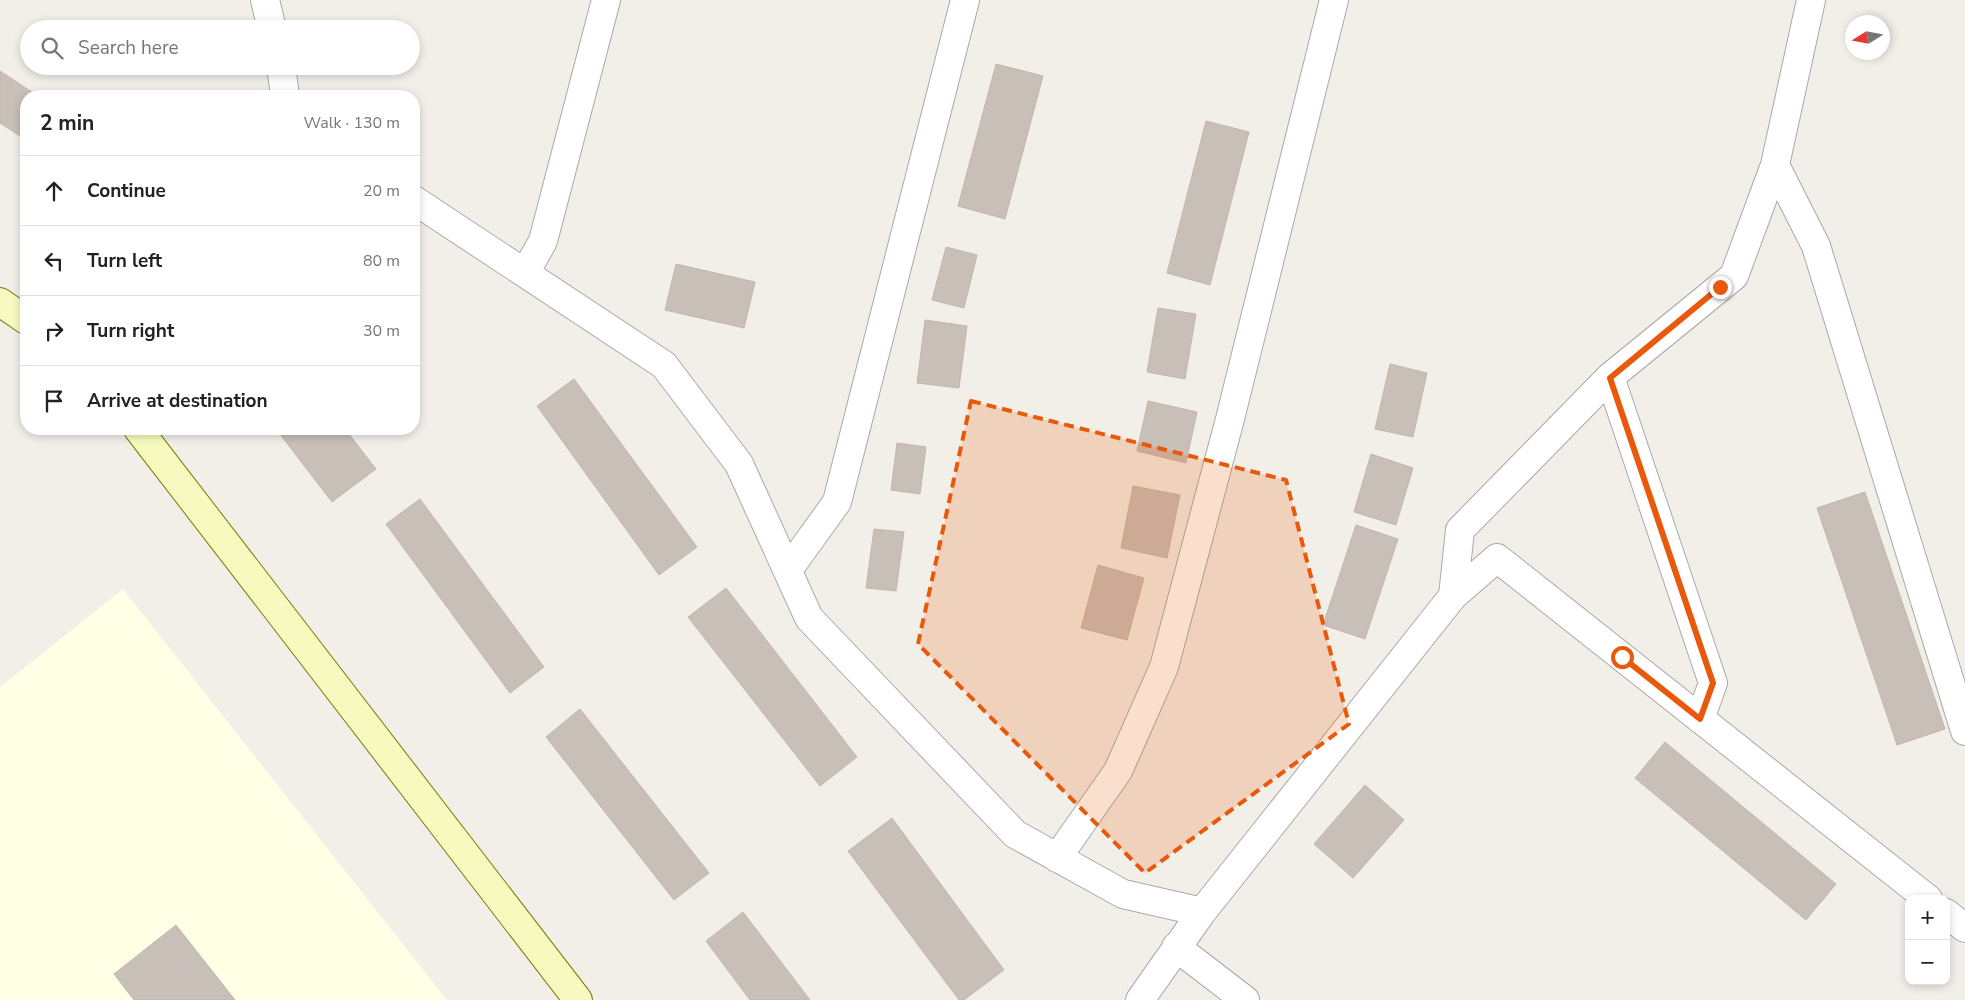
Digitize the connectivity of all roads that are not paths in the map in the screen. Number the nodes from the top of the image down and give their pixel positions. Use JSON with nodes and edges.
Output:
{"nodes":[{"id":1,"x":265,"y":0,"type":"edge"},
{"id":2,"x":606,"y":0,"type":"edge"},
{"id":3,"x":966,"y":0,"type":"edge"},
{"id":4,"x":1334,"y":0,"type":"edge"},
{"id":5,"x":1811,"y":0,"type":"edge"},
{"id":6,"x":270,"y":20,"type":"edge"},
{"id":7,"x":282,"y":75,"type":"edge"},
{"id":8,"x":284,"y":90,"type":"edge"},
{"id":9,"x":1775,"y":165,"type":"junction"},
{"id":10,"x":420,"y":204,"type":"edge"},
{"id":11,"x":525,"y":273,"type":"junction"},
{"id":12,"x":0,"y":302,"type":"edge"},
{"id":13,"x":20,"y":316,"type":"edge"},
{"id":14,"x":1610,"y":378,"type":"junction"},
{"id":15,"x":143,"y":435,"type":"edge"},
{"id":16,"x":788,"y":570,"type":"junction"},
{"id":17,"x":1453,"y":596,"type":"junction"},
{"id":18,"x":1700,"y":719,"type":"junction"},
{"id":19,"x":1965,"y":731,"type":"edge"},
{"id":20,"x":1057,"y":858,"type":"junction"},
{"id":21,"x":1923,"y":895,"type":"edge"},
{"id":22,"x":1202,"y":912,"type":"junction"},
{"id":23,"x":1950,"y":916,"type":"edge"},
{"id":24,"x":1965,"y":928,"type":"edge"},
{"id":25,"x":1176,"y":947,"type":"junction"},
{"id":26,"x":578,"y":1000,"type":"edge"},
{"id":27,"x":1140,"y":1000,"type":"edge"},
{"id":28,"x":1245,"y":1000,"type":"edge"}],
"edges":[{"from":1,"to":6,"type":"street"},
{"from":2,"to":11,"type":"street"},
{"from":3,"to":16,"type":"street"},
{"from":4,"to":20,"type":"street"},
{"from":5,"to":9,"type":"street"},
{"from":7,"to":8,"type":"street"},
{"from":9,"to":14,"type":"street"},
{"from":9,"to":19,"type":"street"},
{"from":10,"to":11,"type":"street"},
{"from":11,"to":16,"type":"street"},
{"from":12,"to":13,"type":"street"},
{"from":14,"to":17,"type":"street"},
{"from":14,"to":18,"type":"street"},
{"from":15,"to":26,"type":"street"},
{"from":16,"to":20,"type":"street"},
{"from":17,"to":18,"type":"street"},
{"from":17,"to":22,"type":"street"},
{"from":18,"to":21,"type":"street"},
{"from":20,"to":22,"type":"street"},
{"from":22,"to":25,"type":"street"},
{"from":23,"to":24,"type":"street"},
{"from":25,"to":27,"type":"street"},
{"from":25,"to":28,"type":"street"}]}
